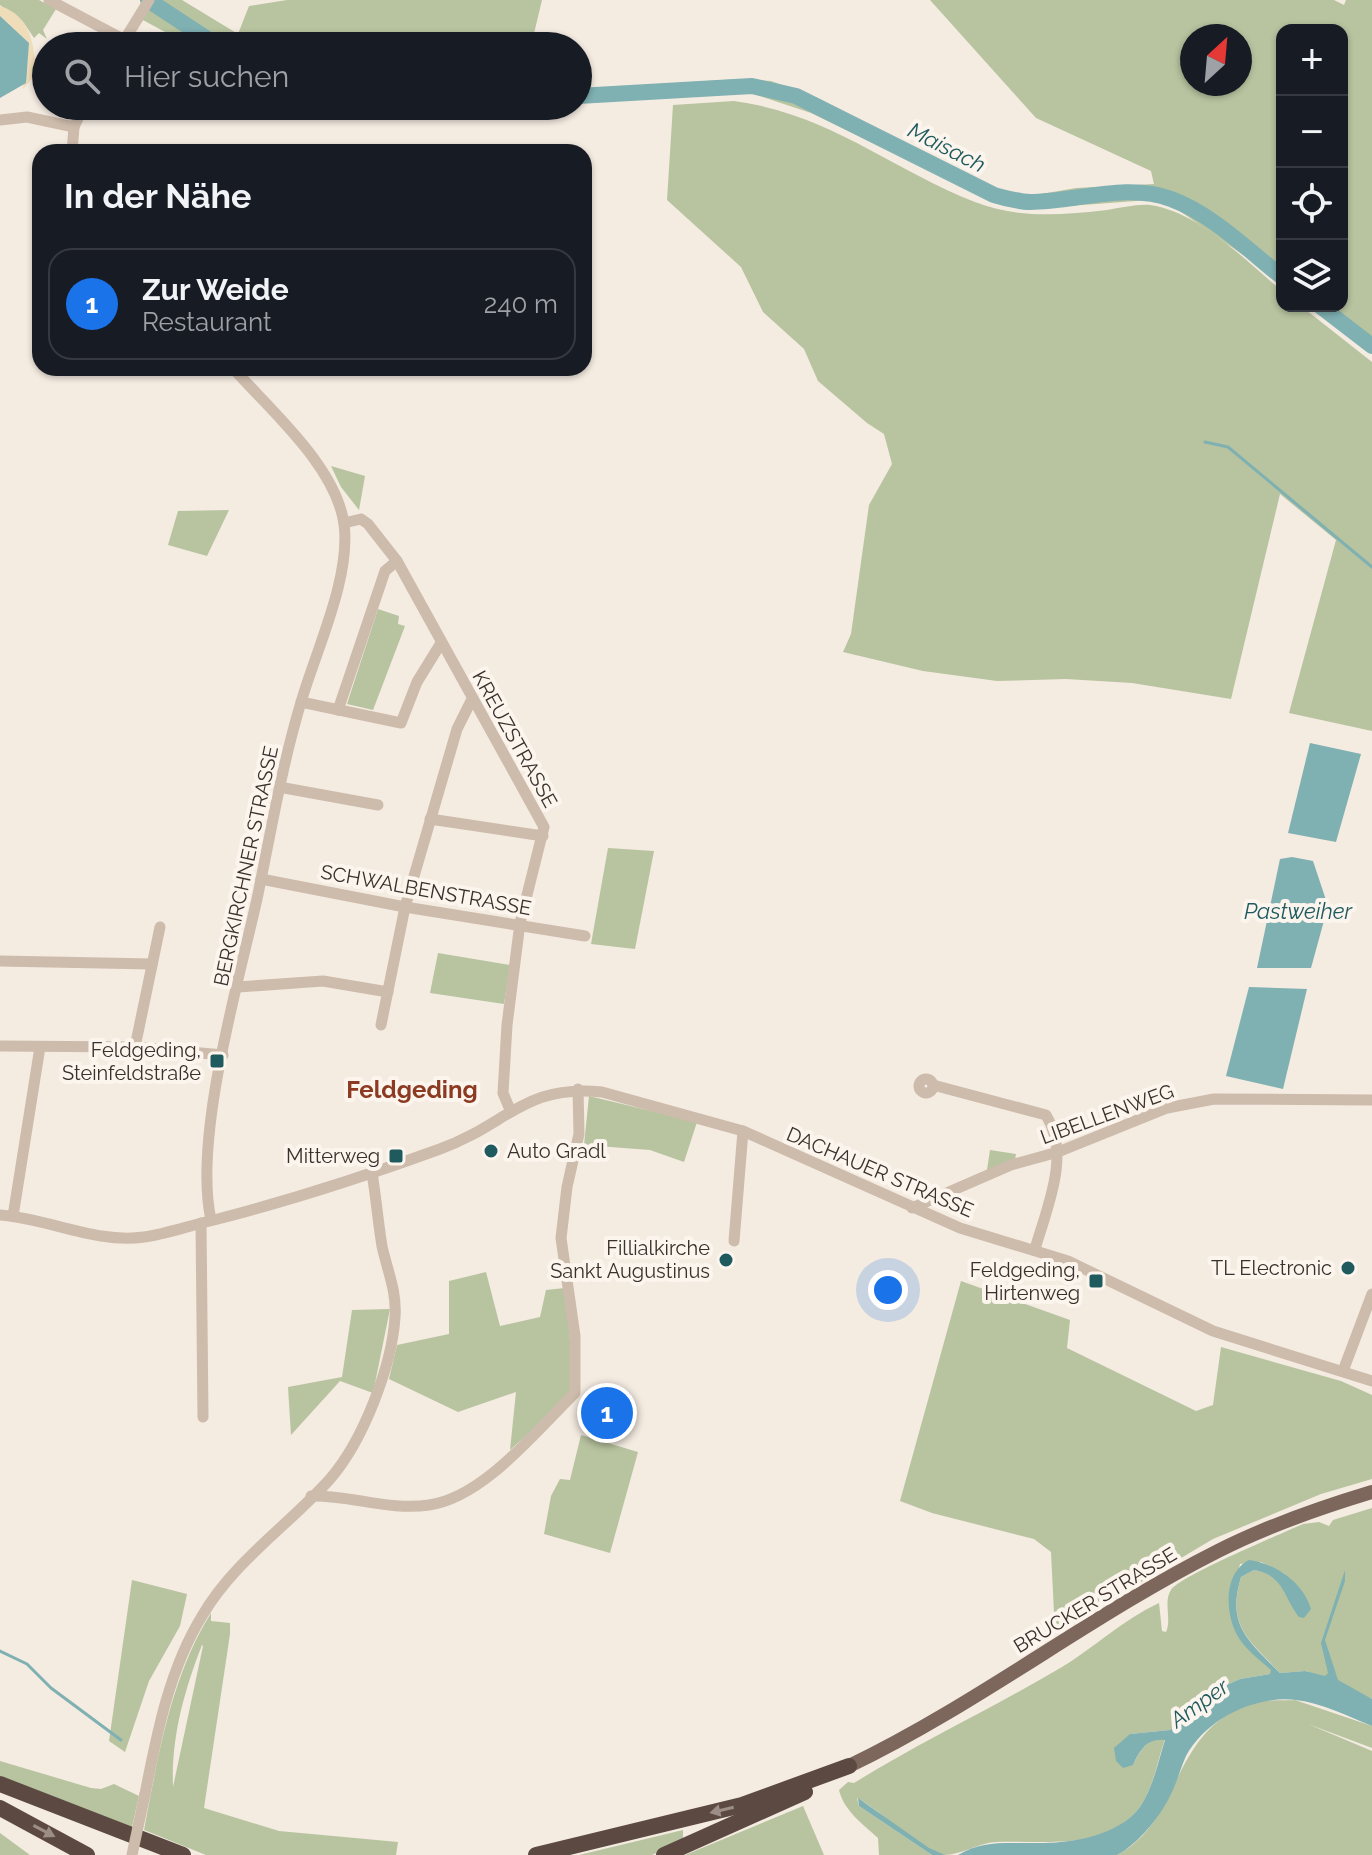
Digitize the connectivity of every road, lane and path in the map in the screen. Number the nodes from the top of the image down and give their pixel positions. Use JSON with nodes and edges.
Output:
{"nodes":[{"id":1,"x":49,"y":0,"type":"edge"},
{"id":2,"x":149,"y":0,"type":"edge"},
{"id":3,"x":102,"y":32,"type":"edge"},
{"id":4,"x":129,"y":32,"type":"edge"},
{"id":5,"x":32,"y":118,"type":"edge"},
{"id":6,"x":0,"y":120,"type":"edge"},
{"id":7,"x":41,"y":120,"type":"edge"},
{"id":8,"x":77,"y":120,"type":"edge"},
{"id":9,"x":74,"y":127,"type":"junction"},
{"id":10,"x":73,"y":144,"type":"edge"},
{"id":11,"x":240,"y":376,"type":"edge"},
{"id":12,"x":344,"y":523,"type":"junction"},
{"id":13,"x":397,"y":561,"type":"junction"},
{"id":14,"x":441,"y":643,"type":"junction"},
{"id":15,"x":472,"y":699,"type":"junction"},
{"id":16,"x":301,"y":702,"type":"junction"},
{"id":17,"x":338,"y":710,"type":"junction"},
{"id":18,"x":279,"y":787,"type":"junction"},
{"id":19,"x":378,"y":805,"type":"dead end"},
{"id":20,"x":430,"y":819,"type":"junction"},
{"id":21,"x":543,"y":836,"type":"junction"},
{"id":22,"x":261,"y":879,"type":"junction"},
{"id":23,"x":405,"y":907,"type":"junction"},
{"id":24,"x":520,"y":923,"type":"junction"},
{"id":25,"x":160,"y":927,"type":"dead end"},
{"id":26,"x":585,"y":936,"type":"dead end"},
{"id":27,"x":0,"y":961,"type":"edge"},
{"id":28,"x":152,"y":964,"type":"junction"},
{"id":29,"x":238,"y":987,"type":"junction"},
{"id":30,"x":388,"y":992,"type":"junction"},
{"id":31,"x":381,"y":1025,"type":"dead end"},
{"id":32,"x":0,"y":1046,"type":"edge"},
{"id":33,"x":40,"y":1047,"type":"junction"},
{"id":34,"x":135,"y":1047,"type":"junction"},
{"id":35,"x":223,"y":1055,"type":"junction"},
{"id":36,"x":933,"y":1085,"type":"dead end"},
{"id":37,"x":578,"y":1089,"type":"junction"},
{"id":38,"x":1372,"y":1100,"type":"edge"},
{"id":39,"x":511,"y":1112,"type":"junction"},
{"id":40,"x":743,"y":1131,"type":"junction"},
{"id":41,"x":1058,"y":1152,"type":"junction"},
{"id":42,"x":372,"y":1173,"type":"junction"},
{"id":43,"x":912,"y":1208,"type":"junction"},
{"id":44,"x":6,"y":1216,"type":"edge"},
{"id":45,"x":206,"y":1222,"type":"junction"},
{"id":46,"x":734,"y":1241,"type":"dead end"},
{"id":47,"x":1035,"y":1249,"type":"junction"},
{"id":48,"x":1372,"y":1294,"type":"edge"},
{"id":49,"x":1343,"y":1371,"type":"junction"},
{"id":50,"x":1372,"y":1381,"type":"edge"},
{"id":51,"x":203,"y":1417,"type":"dead end"},
{"id":52,"x":1372,"y":1492,"type":"edge"},
{"id":53,"x":311,"y":1496,"type":"junction"},
{"id":54,"x":849,"y":1766,"type":"junction"},
{"id":55,"x":0,"y":1784,"type":"edge"},
{"id":56,"x":0,"y":1808,"type":"edge"},
{"id":57,"x":87,"y":1855,"type":"edge"},
{"id":58,"x":132,"y":1855,"type":"edge"},
{"id":59,"x":183,"y":1855,"type":"edge"},
{"id":60,"x":536,"y":1855,"type":"edge"},
{"id":61,"x":664,"y":1855,"type":"edge"}],
"edges":[{"from":1,"to":3,"type":"street"},
{"from":2,"to":4,"type":"street"},
{"from":5,"to":6,"type":"street"},
{"from":7,"to":9,"type":"street"},
{"from":8,"to":9,"type":"street"},
{"from":9,"to":10,"type":"street"},
{"from":11,"to":12,"type":"street"},
{"from":12,"to":13,"type":"street","name":"KREUZSTRASSE"},
{"from":12,"to":16,"type":"street","name":"BERGKIRCHNER STRASSE"},
{"from":13,"to":14,"type":"street","name":"KREUZSTRASSE"},
{"from":13,"to":17,"type":"street"},
{"from":14,"to":15,"type":"street","name":"KREUZSTRASSE"},
{"from":14,"to":17,"type":"street"},
{"from":15,"to":20,"type":"street"},
{"from":15,"to":21,"type":"street","name":"KREUZSTRASSE"},
{"from":16,"to":17,"type":"street"},
{"from":16,"to":18,"type":"street","name":"BERGKIRCHNER STRASSE"},
{"from":18,"to":19,"type":"street"},
{"from":18,"to":22,"type":"street","name":"BERGKIRCHNER STRASSE"},
{"from":20,"to":21,"type":"street"},
{"from":20,"to":23,"type":"street"},
{"from":21,"to":24,"type":"street","name":"KREUZSTRASSE"},
{"from":22,"to":23,"type":"street","name":"SCHWALBENSTRASSE"},
{"from":22,"to":29,"type":"street","name":"BERGKIRCHNER STRASSE"},
{"from":23,"to":24,"type":"street","name":"SCHWALBENSTRASSE"},
{"from":23,"to":30,"type":"street"},
{"from":24,"to":26,"type":"street","name":"SCHWALBENSTRASSE"},
{"from":24,"to":39,"type":"street","name":"KREUZSTRASSE"},
{"from":25,"to":28,"type":"street"},
{"from":27,"to":28,"type":"street"},
{"from":28,"to":34,"type":"street"},
{"from":29,"to":30,"type":"street"},
{"from":29,"to":35,"type":"street","name":"BERGKIRCHNER STRASSE"},
{"from":30,"to":31,"type":"street"},
{"from":32,"to":33,"type":"street"},
{"from":33,"to":34,"type":"street"},
{"from":33,"to":44,"type":"street"},
{"from":34,"to":35,"type":"street"},
{"from":35,"to":45,"type":"street","name":"BERGKIRCHNER STRASSE"},
{"from":36,"to":41,"type":"street"},
{"from":37,"to":39,"type":"street","name":"DACHAUER STRASSE"},
{"from":37,"to":40,"type":"street","name":"DACHAUER STRASSE"},
{"from":37,"to":53,"type":"street"},
{"from":38,"to":41,"type":"street","name":"LIBELLENWEG"},
{"from":39,"to":42,"type":"street","name":"DACHAUER STRASSE"},
{"from":40,"to":43,"type":"street","name":"DACHAUER STRASSE"},
{"from":40,"to":46,"type":"street"},
{"from":41,"to":43,"type":"street","name":"LIBELLENWEG"},
{"from":41,"to":47,"type":"street"},
{"from":42,"to":45,"type":"street","name":"DACHAUER STRASSE"},
{"from":42,"to":53,"type":"street"},
{"from":43,"to":47,"type":"street","name":"DACHAUER STRASSE"},
{"from":44,"to":45,"type":"street","name":"DACHAUER STRASSE"},
{"from":45,"to":51,"type":"street","name":"BERGKIRCHNER STRASSE"},
{"from":47,"to":49,"type":"street","name":"DACHAUER STRASSE"},
{"from":48,"to":49,"type":"street"},
{"from":49,"to":50,"type":"street","name":"DACHAUER STRASSE"},
{"from":52,"to":54,"type":"main road","name":"BRUCKER STRASSE"},
{"from":53,"to":58,"type":"street","bridge":true},
{"from":54,"to":60,"type":"highway","one_way":true},
{"from":54,"to":61,"type":"highway"},
{"from":55,"to":59,"type":"highway"},
{"from":56,"to":57,"type":"highway","one_way":true}]}
